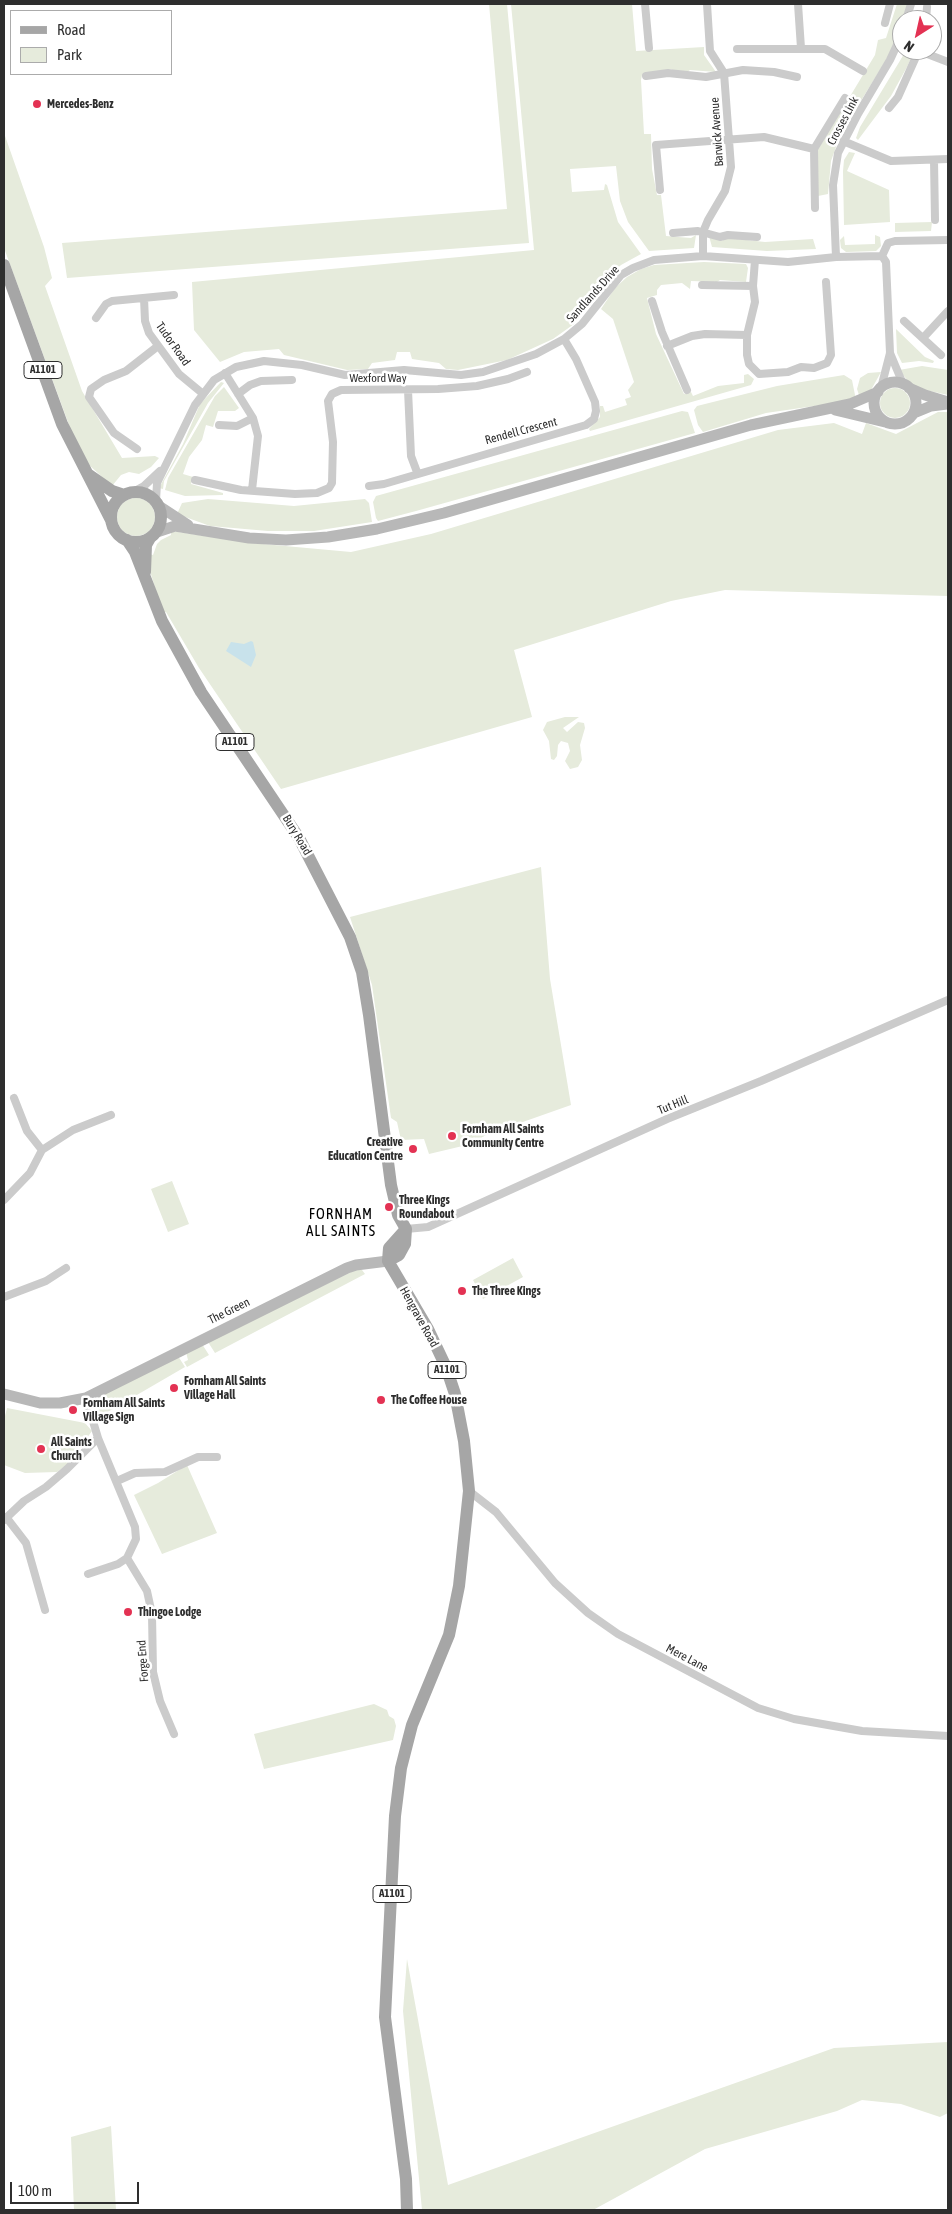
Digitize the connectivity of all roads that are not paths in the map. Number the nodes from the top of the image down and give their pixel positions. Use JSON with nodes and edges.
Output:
{"nodes":[{"id":1,"x":645,"y":4,"type":"edge"},
{"id":2,"x":707,"y":4,"type":"edge"},
{"id":3,"x":798,"y":4,"type":"edge"},
{"id":4,"x":890,"y":4,"type":"edge"},
{"id":5,"x":927,"y":7,"type":"dead end"},
{"id":6,"x":927,"y":10,"type":"edge"},
{"id":7,"x":885,"y":23,"type":"dead end"},
{"id":8,"x":649,"y":48,"type":"dead end"},
{"id":9,"x":801,"y":48,"type":"junction"},
{"id":10,"x":737,"y":49,"type":"dead end"},
{"id":11,"x":892,"y":58,"type":"edge"},
{"id":12,"x":914,"y":60,"type":"edge"},
{"id":13,"x":863,"y":71,"type":"dead end"},
{"id":14,"x":724,"y":73,"type":"junction"},
{"id":15,"x":646,"y":76,"type":"dead end"},
{"id":16,"x":797,"y":77,"type":"dead end"},
{"id":17,"x":845,"y":98,"type":"dead end"},
{"id":18,"x":889,"y":108,"type":"dead end"},
{"id":19,"x":675,"y":134,"type":"dead end"},
{"id":20,"x":729,"y":140,"type":"junction"},
{"id":21,"x":843,"y":141,"type":"junction"},
{"id":22,"x":675,"y":144,"type":"junction"},
{"id":23,"x":814,"y":149,"type":"junction"},
{"id":24,"x":948,"y":159,"type":"edge"},
{"id":25,"x":934,"y":160,"type":"junction"},
{"id":26,"x":660,"y":190,"type":"dead end"},
{"id":27,"x":815,"y":208,"type":"dead end"},
{"id":28,"x":935,"y":220,"type":"dead end"},
{"id":29,"x":703,"y":232,"type":"junction"},
{"id":30,"x":673,"y":233,"type":"dead end"},
{"id":31,"x":757,"y":238,"type":"dead end"},
{"id":32,"x":948,"y":240,"type":"edge"},
{"id":33,"x":703,"y":256,"type":"junction"},
{"id":34,"x":882,"y":256,"type":"junction"},
{"id":35,"x":836,"y":257,"type":"junction"},
{"id":36,"x":755,"y":260,"type":"junction"},
{"id":37,"x":4,"y":265,"type":"edge"},
{"id":38,"x":826,"y":282,"type":"dead end"},
{"id":39,"x":702,"y":285,"type":"dead end"},
{"id":40,"x":753,"y":286,"type":"junction"},
{"id":41,"x":174,"y":295,"type":"dead end"},
{"id":42,"x":144,"y":298,"type":"junction"},
{"id":43,"x":652,"y":301,"type":"dead end"},
{"id":44,"x":948,"y":311,"type":"edge"},
{"id":45,"x":96,"y":318,"type":"dead end"},
{"id":46,"x":904,"y":321,"type":"dead end"},
{"id":47,"x":747,"y":335,"type":"junction"},
{"id":48,"x":923,"y":338,"type":"junction"},
{"id":49,"x":564,"y":339,"type":"junction"},
{"id":50,"x":158,"y":346,"type":"junction"},
{"id":51,"x":667,"y":346,"type":"junction"},
{"id":52,"x":890,"y":353,"type":"junction"},
{"id":53,"x":941,"y":355,"type":"dead end"},
{"id":54,"x":528,"y":372,"type":"dead end"},
{"id":55,"x":225,"y":373,"type":"junction"},
{"id":56,"x":292,"y":380,"type":"dead end"},
{"id":57,"x":906,"y":386,"type":"junction"},
{"id":58,"x":408,"y":390,"type":"junction"},
{"id":59,"x":687,"y":390,"type":"dead end"},
{"id":60,"x":879,"y":390,"type":"junction"},
{"id":61,"x":202,"y":393,"type":"junction"},
{"id":62,"x":238,"y":394,"type":"junction"},
{"id":63,"x":948,"y":403,"type":"edge"},
{"id":64,"x":828,"y":409,"type":"junction"},
{"id":65,"x":914,"y":413,"type":"junction"},
{"id":66,"x":253,"y":418,"type":"junction"},
{"id":67,"x":887,"y":422,"type":"junction"},
{"id":68,"x":219,"y":425,"type":"dead end"},
{"id":69,"x":137,"y":449,"type":"dead end"},
{"id":70,"x":165,"y":466,"type":"junction"},
{"id":71,"x":417,"y":472,"type":"junction"},
{"id":72,"x":87,"y":473,"type":"junction"},
{"id":73,"x":195,"y":480,"type":"dead end"},
{"id":74,"x":369,"y":486,"type":"dead end"},
{"id":75,"x":252,"y":490,"type":"junction"},
{"id":76,"x":129,"y":493,"type":"junction"},
{"id":77,"x":157,"y":504,"type":"junction"},
{"id":78,"x":111,"y":520,"type":"junction"},
{"id":79,"x":192,"y":528,"type":"junction"},
{"id":80,"x":154,"y":535,"type":"junction"},
{"id":81,"x":127,"y":540,"type":"junction"},
{"id":82,"x":145,"y":580,"type":"junction"},
{"id":83,"x":948,"y":1000,"type":"edge"},
{"id":84,"x":14,"y":1098,"type":"dead end"},
{"id":85,"x":112,"y":1115,"type":"dead end"},
{"id":86,"x":42,"y":1150,"type":"junction"},
{"id":87,"x":4,"y":1200,"type":"edge"},
{"id":88,"x":406,"y":1229,"type":"junction"},
{"id":89,"x":388,"y":1261,"type":"junction"},
{"id":90,"x":66,"y":1268,"type":"dead end"},
{"id":91,"x":4,"y":1296,"type":"edge"},
{"id":92,"x":4,"y":1394,"type":"edge"},
{"id":93,"x":86,"y":1398,"type":"junction"},
{"id":94,"x":98,"y":1438,"type":"junction"},
{"id":95,"x":217,"y":1457,"type":"dead end"},
{"id":96,"x":117,"y":1482,"type":"junction"},
{"id":97,"x":469,"y":1491,"type":"junction"},
{"id":98,"x":5,"y":1518,"type":"edge"},
{"id":99,"x":127,"y":1558,"type":"junction"},
{"id":100,"x":88,"y":1574,"type":"dead end"},
{"id":101,"x":45,"y":1610,"type":"dead end"},
{"id":102,"x":174,"y":1734,"type":"dead end"},
{"id":103,"x":948,"y":1736,"type":"edge"},
{"id":104,"x":407,"y":2210,"type":"edge"}],
"edges":[{"from":1,"to":8,"type":"street"},
{"from":2,"to":14,"type":"street","name":"Barwick Avenue"},
{"from":3,"to":9,"type":"street"},
{"from":4,"to":7,"type":"street"},
{"from":5,"to":6,"type":"street"},
{"from":9,"to":10,"type":"street"},
{"from":9,"to":13,"type":"street"},
{"from":11,"to":21,"type":"street","name":"Crosses Link"},
{"from":12,"to":18,"type":"street"},
{"from":14,"to":15,"type":"street"},
{"from":14,"to":16,"type":"street"},
{"from":14,"to":20,"type":"street","name":"Barwick Avenue"},
{"from":17,"to":23,"type":"street"},
{"from":19,"to":22,"type":"street"},
{"from":20,"to":22,"type":"street"},
{"from":20,"to":23,"type":"street"},
{"from":20,"to":29,"type":"street","name":"Barwick Avenue"},
{"from":21,"to":25,"type":"street"},
{"from":21,"to":35,"type":"street","name":"Crosses Link"},
{"from":22,"to":26,"type":"street"},
{"from":23,"to":27,"type":"street"},
{"from":24,"to":25,"type":"street"},
{"from":25,"to":28,"type":"street"},
{"from":29,"to":30,"type":"street"},
{"from":29,"to":31,"type":"street"},
{"from":29,"to":33,"type":"street","name":"Barwick Avenue"},
{"from":32,"to":34,"type":"street"},
{"from":33,"to":36,"type":"street","name":"Sandlands Drive"},
{"from":33,"to":49,"type":"street","name":"Sandlands Drive"},
{"from":34,"to":35,"type":"street","name":"Sandlands Drive"},
{"from":34,"to":52,"type":"street"},
{"from":35,"to":36,"type":"street","name":"Sandlands Drive"},
{"from":36,"to":40,"type":"street"},
{"from":37,"to":72,"type":"main road","number":"A1101"},
{"from":38,"to":47,"type":"street"},
{"from":39,"to":40,"type":"street"},
{"from":40,"to":47,"type":"street"},
{"from":41,"to":42,"type":"street"},
{"from":42,"to":45,"type":"street"},
{"from":42,"to":50,"type":"street","name":"Tudor Road"},
{"from":43,"to":51,"type":"street"},
{"from":44,"to":48,"type":"street"},
{"from":46,"to":48,"type":"street"},
{"from":47,"to":51,"type":"street"},
{"from":48,"to":53,"type":"street"},
{"from":49,"to":55,"type":"street","name":"Sandlands Drive"},
{"from":49,"to":71,"type":"street","name":"Rendell Crescent"},
{"from":50,"to":61,"type":"street","name":"Tudor Road"},
{"from":50,"to":69,"type":"street"},
{"from":51,"to":59,"type":"street"},
{"from":52,"to":57,"type":"street"},
{"from":52,"to":60,"type":"street"},
{"from":54,"to":58,"type":"street","name":"Wexford Way"},
{"from":55,"to":61,"type":"street","name":"Sandlands Drive"},
{"from":55,"to":62,"type":"street"},
{"from":56,"to":62,"type":"street"},
{"from":57,"to":60,"type":"main road"},
{"from":57,"to":63,"type":"main road"},
{"from":57,"to":65,"type":"main road"},
{"from":58,"to":71,"type":"street"},
{"from":58,"to":75,"type":"street","name":"Wexford Way"},
{"from":60,"to":64,"type":"main road"},
{"from":60,"to":67,"type":"main road"},
{"from":61,"to":70,"type":"street","name":"Sandlands Drive"},
{"from":62,"to":66,"type":"street"},
{"from":63,"to":65,"type":"main road"},
{"from":64,"to":67,"type":"main road"},
{"from":64,"to":79,"type":"main road"},
{"from":65,"to":67,"type":"main road"},
{"from":66,"to":68,"type":"street"},
{"from":66,"to":75,"type":"street"},
{"from":70,"to":76,"type":"street","name":"Sandlands Drive"},
{"from":70,"to":77,"type":"street","name":"Sandlands Drive"},
{"from":71,"to":74,"type":"street","name":"Rendell Crescent"},
{"from":72,"to":76,"type":"main road","number":"A1101"},
{"from":72,"to":78,"type":"main road","number":"A1101"},
{"from":73,"to":75,"type":"street","name":"Wexford Way"},
{"from":76,"to":77,"type":"main road"},
{"from":76,"to":78,"type":"main road"},
{"from":77,"to":79,"type":"main road"},
{"from":77,"to":80,"type":"main road"},
{"from":78,"to":81,"type":"main road"},
{"from":79,"to":80,"type":"main road"},
{"from":80,"to":81,"type":"main road"},
{"from":80,"to":82,"type":"main road","name":"Bury Road","number":"A1101"},
{"from":81,"to":82,"type":"main road","name":"Bury Road","number":"A1101"},
{"from":82,"to":88,"type":"main road","name":"Bury Road","number":"A1101"},
{"from":83,"to":88,"type":"street","name":"Tut Hill"},
{"from":84,"to":86,"type":"street"},
{"from":85,"to":86,"type":"street"},
{"from":86,"to":87,"type":"street"},
{"from":88,"to":89,"type":"main road"},
{"from":89,"to":93,"type":"main road","name":"The Green"},
{"from":89,"to":97,"type":"main road","name":"Hengrave Road","number":"A1101"},
{"from":90,"to":91,"type":"street"},
{"from":92,"to":93,"type":"main road","name":"The Green"},
{"from":93,"to":94,"type":"street"},
{"from":94,"to":96,"type":"street"},
{"from":94,"to":98,"type":"street"},
{"from":95,"to":96,"type":"street"},
{"from":96,"to":99,"type":"street"},
{"from":97,"to":103,"type":"street","name":"Mere Lane"},
{"from":97,"to":104,"type":"main road","number":"A1101"},
{"from":98,"to":101,"type":"street"},
{"from":99,"to":100,"type":"street"},
{"from":99,"to":102,"type":"street","name":"Forge End"}]}
